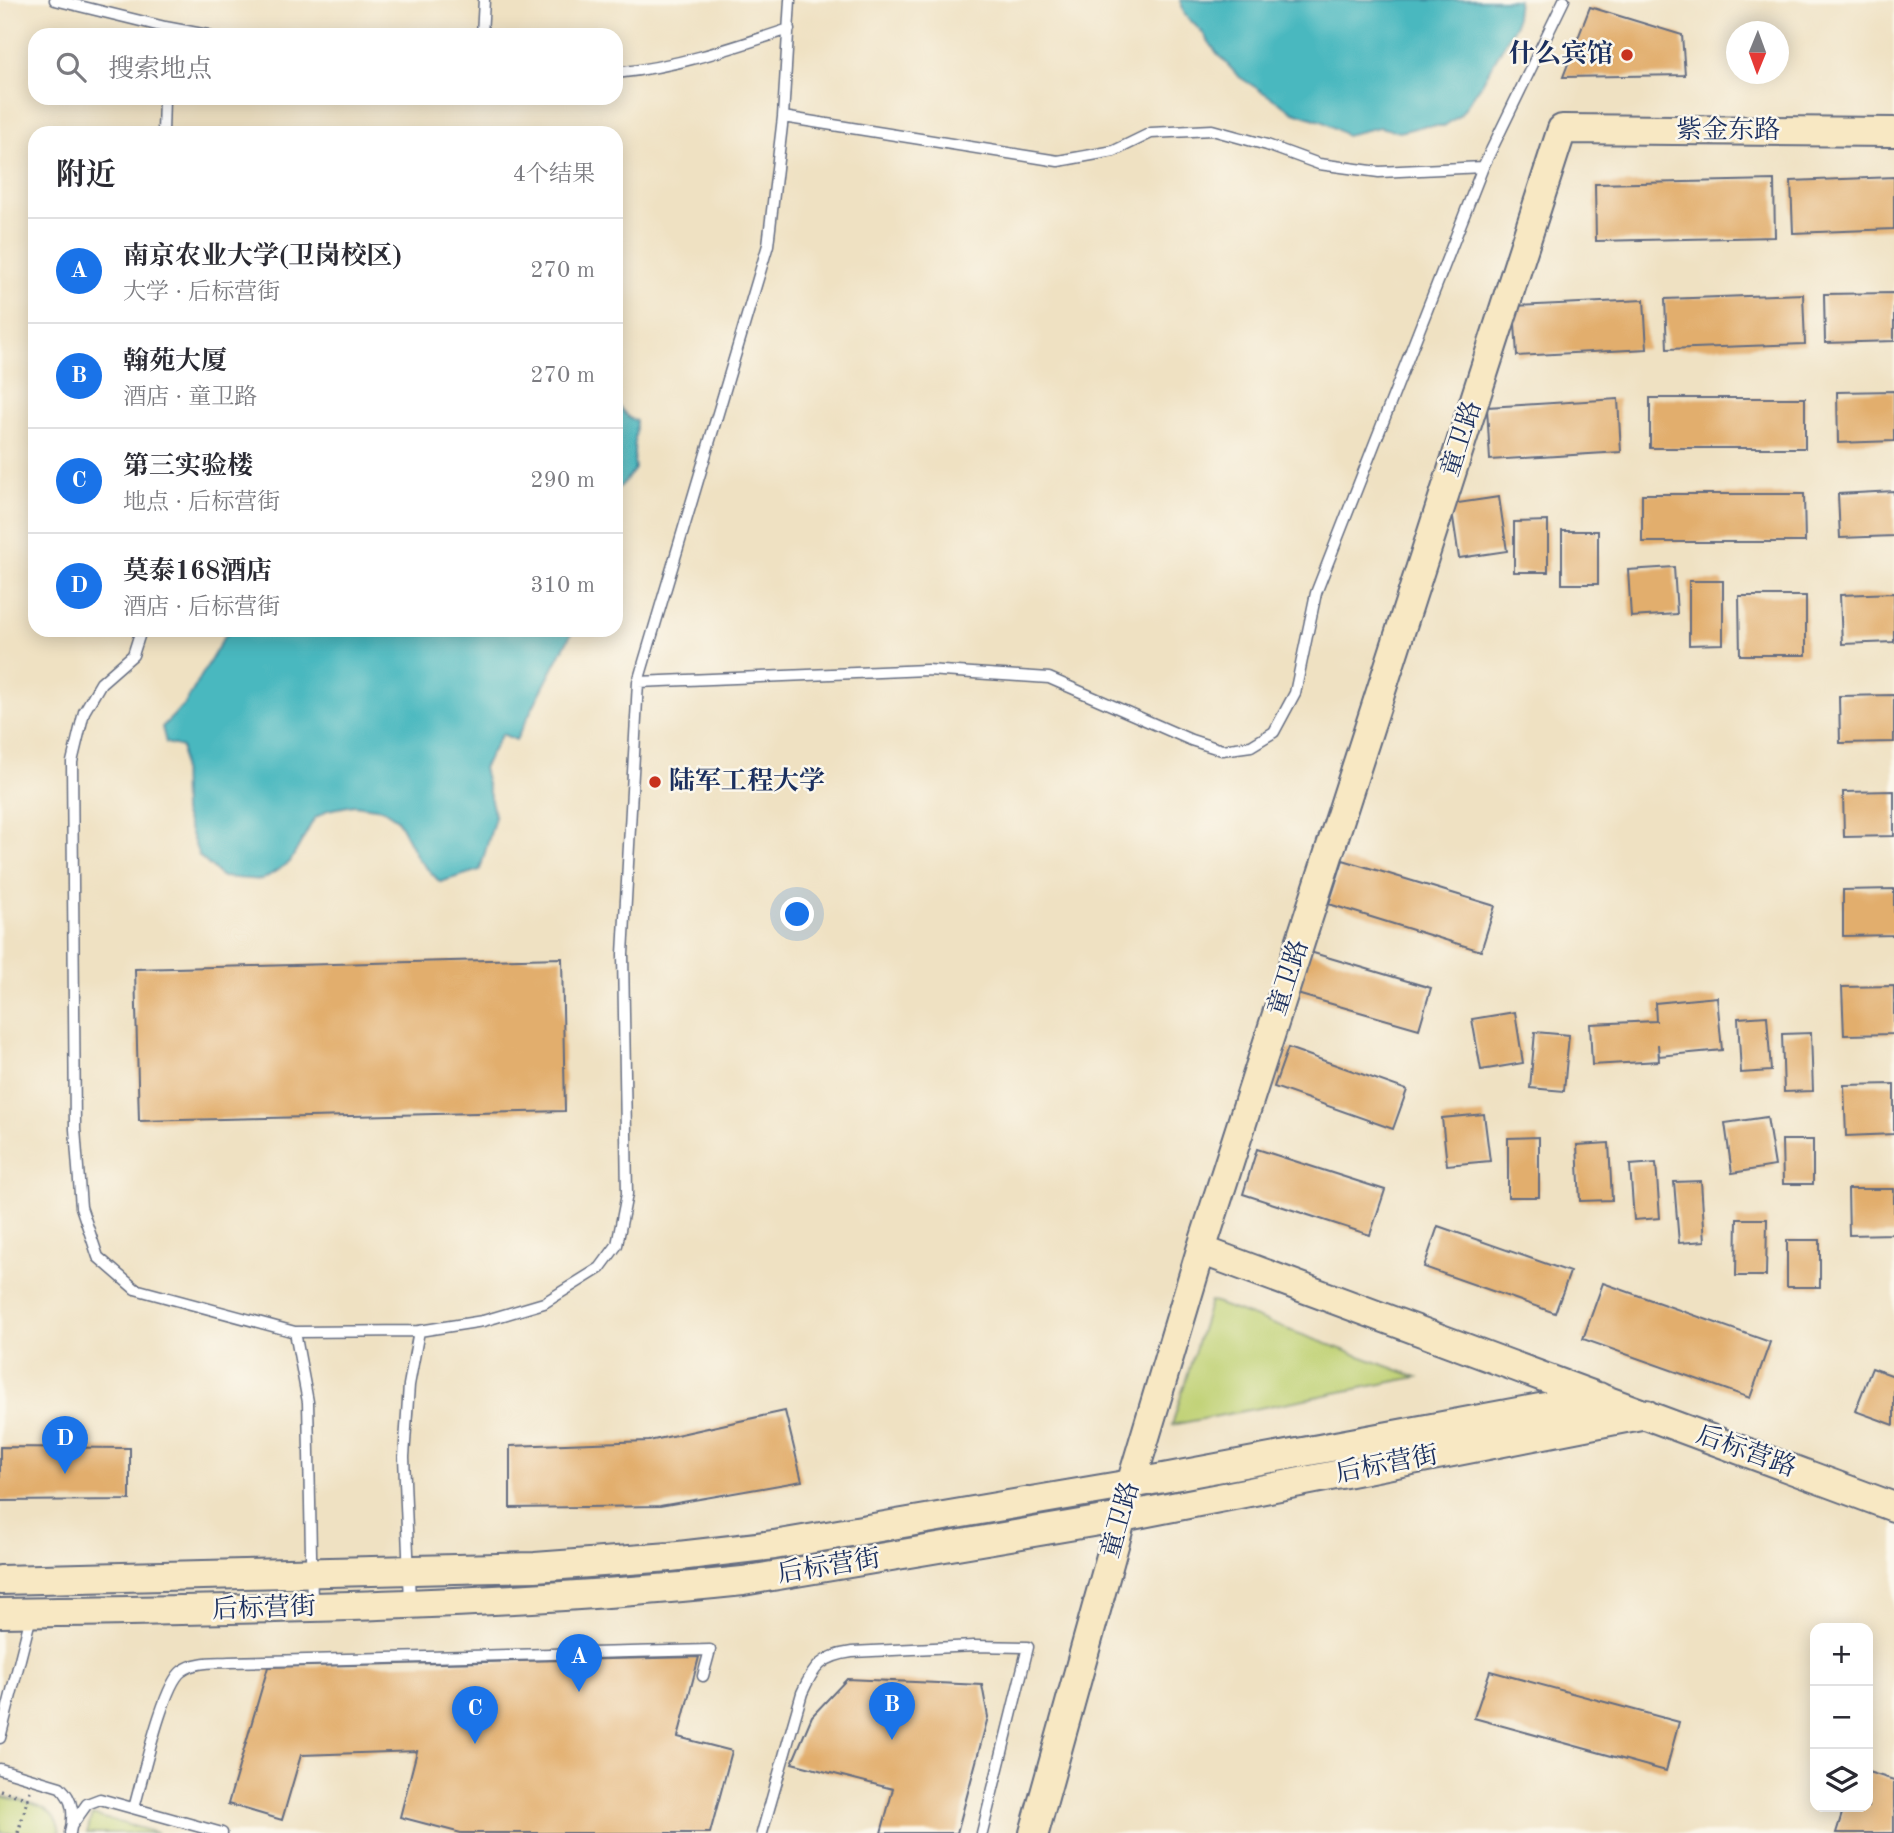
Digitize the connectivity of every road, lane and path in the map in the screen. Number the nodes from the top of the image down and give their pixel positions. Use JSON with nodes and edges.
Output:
{"nodes":[{"id":1,"x":55,"y":0,"type":"edge"},
{"id":2,"x":484,"y":0,"type":"edge"},
{"id":3,"x":790,"y":0,"type":"edge"},
{"id":4,"x":1564,"y":0,"type":"edge"},
{"id":5,"x":154,"y":28,"type":"edge"},
{"id":6,"x":482,"y":28,"type":"edge"},
{"id":7,"x":789,"y":29,"type":"junction"},
{"id":8,"x":623,"y":72,"type":"edge"},
{"id":9,"x":164,"y":105,"type":"edge"},
{"id":10,"x":783,"y":117,"type":"junction"},
{"id":11,"x":163,"y":126,"type":"edge"},
{"id":12,"x":1562,"y":129,"type":"joint"},
{"id":13,"x":1894,"y":132,"type":"edge"},
{"id":14,"x":1483,"y":167,"type":"junction"},
{"id":15,"x":139,"y":637,"type":"edge"},
{"id":16,"x":638,"y":682,"type":"junction"},
{"id":17,"x":1201,"y":1250,"type":"junction"},
{"id":18,"x":419,"y":1331,"type":"junction"},
{"id":19,"x":295,"y":1332,"type":"junction"},
{"id":20,"x":1599,"y":1397,"type":"junction"},
{"id":21,"x":1646,"y":1414,"type":"junction"},
{"id":22,"x":1131,"y":1485,"type":"junction"},
{"id":23,"x":1894,"y":1507,"type":"edge"},
{"id":24,"x":1122,"y":1517,"type":"junction"},
{"id":25,"x":408,"y":1570,"type":"junction"},
{"id":26,"x":311,"y":1572,"type":"junction"},
{"id":27,"x":0,"y":1580,"type":"edge"},
{"id":28,"x":410,"y":1604,"type":"junction"},
{"id":29,"x":313,"y":1607,"type":"junction"},
{"id":30,"x":32,"y":1612,"type":"junction"},
{"id":31,"x":0,"y":1613,"type":"edge"},
{"id":32,"x":703,"y":1676,"type":"dead end"},
{"id":33,"x":0,"y":1738,"type":"edge"},
{"id":34,"x":0,"y":1769,"type":"edge"},
{"id":35,"x":33,"y":1779,"type":"junction"},
{"id":36,"x":0,"y":1790,"type":"edge"},
{"id":37,"x":27,"y":1799,"type":"junction"},
{"id":38,"x":134,"y":1808,"type":"junction"},
{"id":39,"x":71,"y":1829,"type":"edge"},
{"id":40,"x":18,"y":1833,"type":"edge"},
{"id":41,"x":222,"y":1833,"type":"edge"},
{"id":42,"x":762,"y":1833,"type":"edge"},
{"id":43,"x":982,"y":1833,"type":"edge"},
{"id":44,"x":1034,"y":1833,"type":"edge"}],
"edges":[{"from":1,"to":5,"type":"lane"},
{"from":2,"to":6,"type":"lane"},
{"from":3,"to":7,"type":"lane"},
{"from":4,"to":14,"type":"lane"},
{"from":7,"to":8,"type":"lane"},
{"from":7,"to":10,"type":"lane"},
{"from":9,"to":11,"type":"lane"},
{"from":10,"to":14,"type":"lane"},
{"from":10,"to":16,"type":"lane"},
{"from":12,"to":13,"type":"street","name":"紫金东路"},
{"from":12,"to":17,"type":"street","name":"童卫路"},
{"from":14,"to":16,"type":"lane"},
{"from":15,"to":19,"type":"lane"},
{"from":16,"to":18,"type":"lane"},
{"from":17,"to":20,"type":"street","name":"后标营路"},
{"from":17,"to":22,"type":"street","name":"童卫路"},
{"from":18,"to":19,"type":"lane"},
{"from":18,"to":25,"type":"lane"},
{"from":19,"to":26,"type":"lane"},
{"from":20,"to":21,"type":"street","name":"后标营路"},
{"from":20,"to":22,"type":"street","name":"后标营街"},
{"from":21,"to":23,"type":"street","name":"后标营路"},
{"from":21,"to":24,"type":"street","name":"后标营街"},
{"from":22,"to":24,"type":"street","name":"童卫路"},
{"from":22,"to":25,"type":"street","name":"后标营街"},
{"from":24,"to":28,"type":"street","name":"后标营街"},
{"from":24,"to":44,"type":"street","name":"童卫路"},
{"from":25,"to":26,"type":"street","name":"后标营街"},
{"from":25,"to":28,"type":"lane"},
{"from":26,"to":27,"type":"street","name":"后标营街"},
{"from":26,"to":29,"type":"lane"},
{"from":28,"to":29,"type":"street","name":"后标营街"},
{"from":29,"to":30,"type":"street","name":"后标营街"},
{"from":30,"to":31,"type":"street","name":"后标营街"},
{"from":30,"to":33,"type":"lane"},
{"from":32,"to":38,"type":"lane"},
{"from":34,"to":35,"type":"lane"},
{"from":35,"to":37,"type":"path"},
{"from":35,"to":39,"type":"lane"},
{"from":36,"to":37,"type":"path"},
{"from":37,"to":40,"type":"path"},
{"from":38,"to":39,"type":"lane"},
{"from":38,"to":41,"type":"lane"},
{"from":42,"to":43,"type":"lane"}]}
